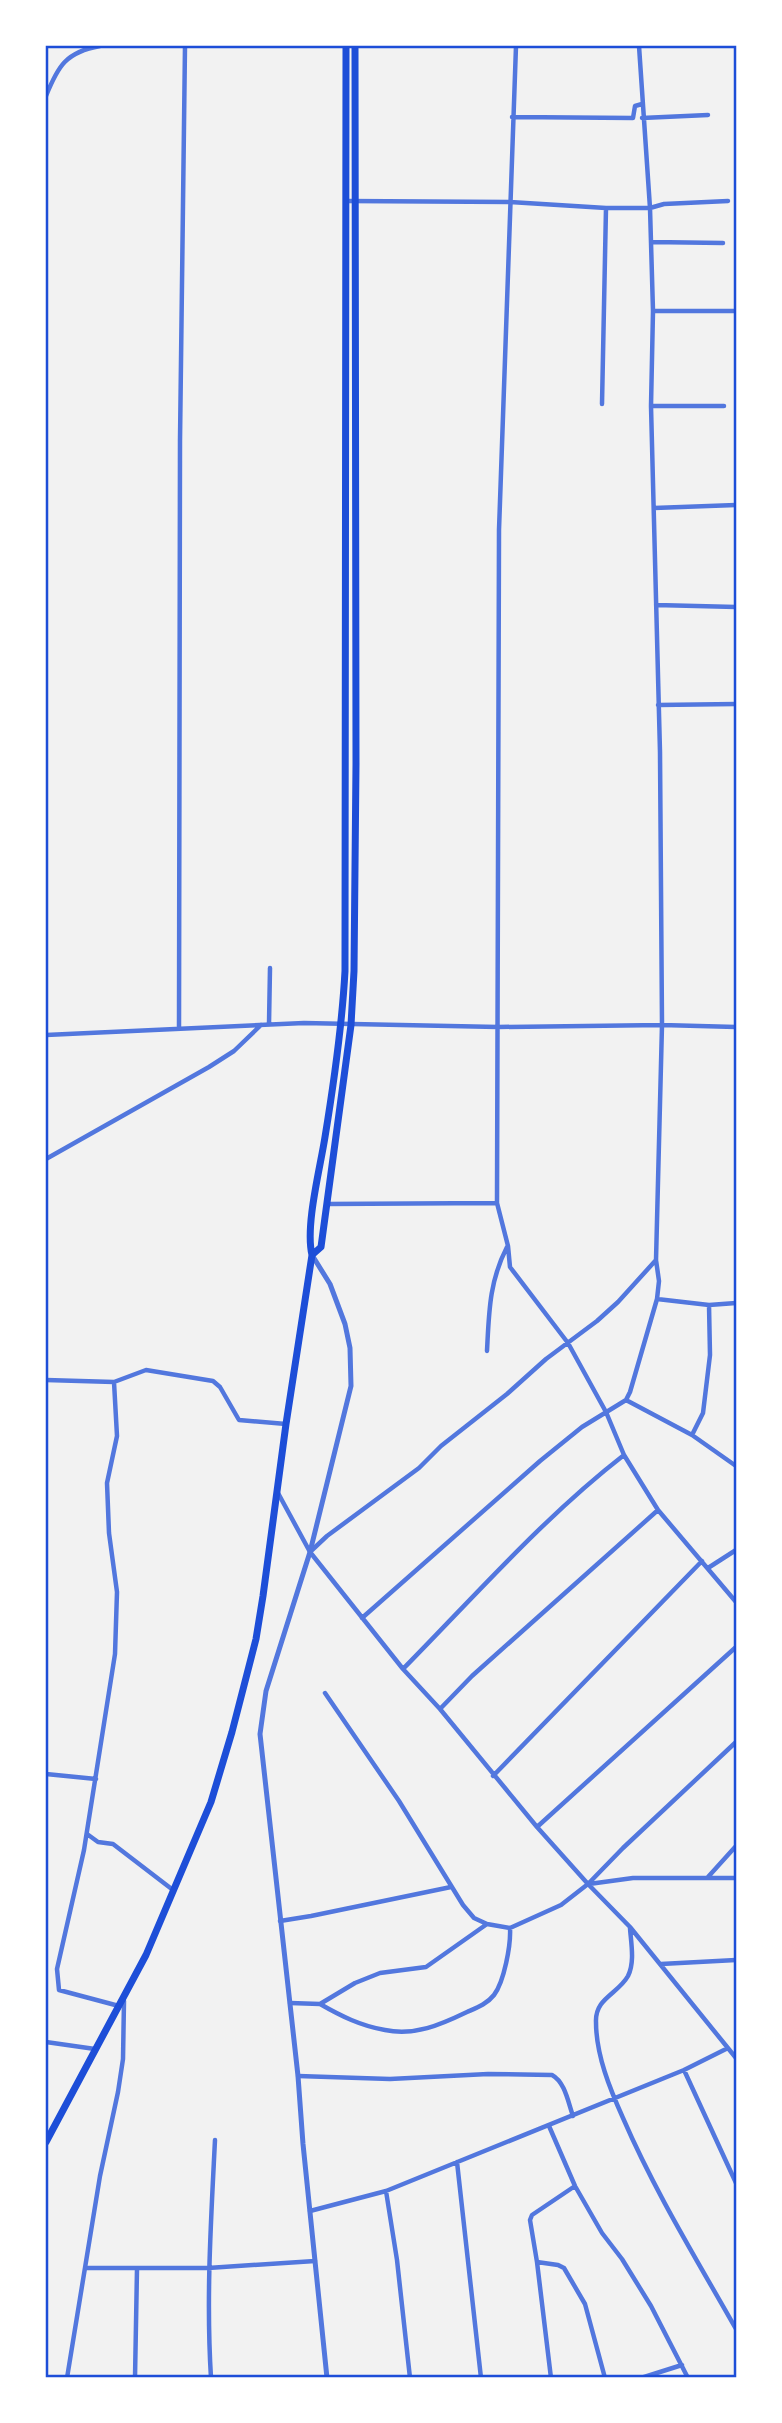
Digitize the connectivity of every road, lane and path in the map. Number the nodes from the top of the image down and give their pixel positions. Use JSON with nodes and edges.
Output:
{"nodes":[{"id":1,"x":100,"y":46,"type":"edge"},
{"id":2,"x":185,"y":46,"type":"edge"},
{"id":3,"x":346,"y":46,"type":"edge"},
{"id":4,"x":355,"y":46,"type":"edge"},
{"id":5,"x":516,"y":46,"type":"edge"},
{"id":6,"x":639,"y":46,"type":"edge"},
{"id":7,"x":46,"y":96,"type":"edge"},
{"id":8,"x":642,"y":104,"type":"junction"},
{"id":9,"x":708,"y":115,"type":"dead end"},
{"id":10,"x":512,"y":117,"type":"junction"},
{"id":11,"x":642,"y":118,"type":"junction"},
{"id":12,"x":355,"y":200,"type":"junction"},
{"id":13,"x":346,"y":201,"type":"junction"},
{"id":14,"x":728,"y":201,"type":"dead end"},
{"id":15,"x":510,"y":202,"type":"junction"},
{"id":16,"x":606,"y":208,"type":"junction"},
{"id":17,"x":650,"y":208,"type":"junction"},
{"id":18,"x":651,"y":242,"type":"junction"},
{"id":19,"x":723,"y":243,"type":"dead end"},
{"id":20,"x":737,"y":310,"type":"edge"},
{"id":21,"x":653,"y":311,"type":"junction"},
{"id":22,"x":602,"y":404,"type":"dead end"},
{"id":23,"x":651,"y":406,"type":"junction"},
{"id":24,"x":724,"y":406,"type":"dead end"},
{"id":25,"x":737,"y":505,"type":"edge"},
{"id":26,"x":654,"y":508,"type":"junction"},
{"id":27,"x":656,"y":605,"type":"junction"},
{"id":28,"x":737,"y":607,"type":"edge"},
{"id":29,"x":737,"y":704,"type":"edge"},
{"id":30,"x":658,"y":705,"type":"junction"},
{"id":31,"x":270,"y":968,"type":"dead end"},
{"id":32,"x":261,"y":1024,"type":"junction"},
{"id":33,"x":270,"y":1024,"type":"junction"},
{"id":34,"x":346,"y":1025,"type":"junction"},
{"id":35,"x":662,"y":1025,"type":"junction"},
{"id":36,"x":498,"y":1027,"type":"junction"},
{"id":37,"x":737,"y":1027,"type":"edge"},
{"id":38,"x":179,"y":1029,"type":"junction"},
{"id":39,"x":46,"y":1035,"type":"edge"},
{"id":40,"x":46,"y":1159,"type":"edge"},
{"id":41,"x":497,"y":1203,"type":"junction"},
{"id":42,"x":326,"y":1204,"type":"junction"},
{"id":43,"x":508,"y":1246,"type":"junction"},
{"id":44,"x":312,"y":1255,"type":"junction"},
{"id":45,"x":656,"y":1260,"type":"junction"},
{"id":46,"x":657,"y":1299,"type":"junction"},
{"id":47,"x":737,"y":1303,"type":"edge"},
{"id":48,"x":709,"y":1305,"type":"junction"},
{"id":49,"x":568,"y":1343,"type":"junction"},
{"id":50,"x":487,"y":1351,"type":"dead end"},
{"id":51,"x":46,"y":1380,"type":"edge"},
{"id":52,"x":114,"y":1382,"type":"junction"},
{"id":53,"x":626,"y":1400,"type":"junction"},
{"id":54,"x":606,"y":1412,"type":"junction"},
{"id":55,"x":286,"y":1424,"type":"junction"},
{"id":56,"x":692,"y":1436,"type":"junction"},
{"id":57,"x":624,"y":1455,"type":"junction"},
{"id":58,"x":737,"y":1466,"type":"edge"},
{"id":59,"x":277,"y":1492,"type":"junction"},
{"id":60,"x":658,"y":1510,"type":"junction"},
{"id":61,"x":737,"y":1550,"type":"edge"},
{"id":62,"x":310,"y":1552,"type":"junction"},
{"id":63,"x":702,"y":1560,"type":"junction"},
{"id":64,"x":708,"y":1568,"type":"junction"},
{"id":65,"x":737,"y":1602,"type":"edge"},
{"id":66,"x":362,"y":1618,"type":"junction"},
{"id":67,"x":737,"y":1647,"type":"edge"},
{"id":68,"x":403,"y":1669,"type":"junction"},
{"id":69,"x":325,"y":1693,"type":"dead end"},
{"id":70,"x":440,"y":1709,"type":"junction"},
{"id":71,"x":737,"y":1742,"type":"edge"},
{"id":72,"x":46,"y":1774,"type":"edge"},
{"id":73,"x":493,"y":1776,"type":"junction"},
{"id":74,"x":96,"y":1779,"type":"junction"},
{"id":75,"x":537,"y":1827,"type":"junction"},
{"id":76,"x":87,"y":1835,"type":"junction"},
{"id":77,"x":737,"y":1846,"type":"edge"},
{"id":78,"x":707,"y":1878,"type":"junction"},
{"id":79,"x":737,"y":1878,"type":"edge"},
{"id":80,"x":588,"y":1884,"type":"junction"},
{"id":81,"x":451,"y":1888,"type":"junction"},
{"id":82,"x":173,"y":1890,"type":"junction"},
{"id":83,"x":280,"y":1921,"type":"junction"},
{"id":84,"x":487,"y":1924,"type":"junction"},
{"id":85,"x":630,"y":1927,"type":"junction"},
{"id":86,"x":510,"y":1928,"type":"junction"},
{"id":87,"x":737,"y":1960,"type":"edge"},
{"id":88,"x":660,"y":1964,"type":"junction"},
{"id":89,"x":124,"y":1996,"type":"junction"},
{"id":90,"x":290,"y":2003,"type":"junction"},
{"id":91,"x":320,"y":2004,"type":"junction"},
{"id":92,"x":119,"y":2006,"type":"junction"},
{"id":93,"x":46,"y":2042,"type":"edge"},
{"id":94,"x":728,"y":2048,"type":"junction"},
{"id":95,"x":95,"y":2049,"type":"junction"},
{"id":96,"x":737,"y":2058,"type":"edge"},
{"id":97,"x":684,"y":2070,"type":"junction"},
{"id":98,"x":298,"y":2076,"type":"junction"},
{"id":99,"x":614,"y":2098,"type":"junction"},
{"id":100,"x":573,"y":2116,"type":"junction"},
{"id":101,"x":549,"y":2126,"type":"junction"},
{"id":102,"x":215,"y":2140,"type":"dead end"},
{"id":103,"x":46,"y":2142,"type":"edge"},
{"id":104,"x":457,"y":2162,"type":"junction"},
{"id":105,"x":737,"y":2183,"type":"edge"},
{"id":106,"x":575,"y":2186,"type":"junction"},
{"id":107,"x":386,"y":2192,"type":"junction"},
{"id":108,"x":310,"y":2211,"type":"junction"},
{"id":109,"x":315,"y":2261,"type":"junction"},
{"id":110,"x":537,"y":2262,"type":"junction"},
{"id":111,"x":86,"y":2268,"type":"junction"},
{"id":112,"x":208,"y":2268,"type":"junction"},
{"id":113,"x":137,"y":2269,"type":"junction"},
{"id":114,"x":737,"y":2316,"type":"edge"},
{"id":115,"x":730,"y":2318,"type":"junction"},
{"id":116,"x":737,"y":2329,"type":"edge"},
{"id":117,"x":682,"y":2365,"type":"junction"},
{"id":118,"x":66,"y":2378,"type":"edge"},
{"id":119,"x":135,"y":2378,"type":"edge"},
{"id":120,"x":211,"y":2378,"type":"edge"},
{"id":121,"x":327,"y":2378,"type":"edge"},
{"id":122,"x":410,"y":2378,"type":"edge"},
{"id":123,"x":481,"y":2378,"type":"edge"},
{"id":124,"x":551,"y":2378,"type":"edge"},
{"id":125,"x":605,"y":2378,"type":"edge"},
{"id":126,"x":641,"y":2378,"type":"edge"},
{"id":127,"x":688,"y":2378,"type":"edge"}],
"edges":[{"from":1,"to":7,"type":"street"},
{"from":2,"to":38,"type":"street"},
{"from":3,"to":13,"type":"highway"},
{"from":4,"to":12,"type":"highway"},
{"from":5,"to":10,"type":"street"},
{"from":6,"to":8,"type":"street"},
{"from":8,"to":10,"type":"street"},
{"from":8,"to":11,"type":"street"},
{"from":9,"to":11,"type":"street"},
{"from":10,"to":15,"type":"street"},
{"from":11,"to":17,"type":"street"},
{"from":12,"to":13,"type":"street"},
{"from":12,"to":15,"type":"street"},
{"from":12,"to":34,"type":"highway"},
{"from":13,"to":34,"type":"highway"},
{"from":14,"to":17,"type":"street"},
{"from":15,"to":16,"type":"street"},
{"from":15,"to":36,"type":"street"},
{"from":16,"to":17,"type":"street"},
{"from":16,"to":22,"type":"street"},
{"from":17,"to":18,"type":"street"},
{"from":18,"to":19,"type":"street"},
{"from":18,"to":21,"type":"street"},
{"from":20,"to":21,"type":"street"},
{"from":21,"to":23,"type":"street"},
{"from":23,"to":24,"type":"street"},
{"from":23,"to":26,"type":"street"},
{"from":25,"to":26,"type":"street"},
{"from":26,"to":27,"type":"street"},
{"from":27,"to":28,"type":"street"},
{"from":27,"to":30,"type":"street"},
{"from":29,"to":30,"type":"street"},
{"from":30,"to":35,"type":"street"},
{"from":31,"to":33,"type":"street"},
{"from":32,"to":33,"type":"street"},
{"from":32,"to":38,"type":"street"},
{"from":32,"to":40,"type":"street"},
{"from":33,"to":34,"type":"street"},
{"from":34,"to":36,"type":"street"},
{"from":34,"to":42,"type":"highway"},
{"from":34,"to":44,"type":"highway"},
{"from":35,"to":36,"type":"street"},
{"from":35,"to":37,"type":"street"},
{"from":35,"to":45,"type":"street"},
{"from":36,"to":41,"type":"street"},
{"from":38,"to":39,"type":"street"},
{"from":41,"to":42,"type":"street"},
{"from":41,"to":43,"type":"street"},
{"from":42,"to":44,"type":"highway"},
{"from":43,"to":49,"type":"street"},
{"from":43,"to":50,"type":"street"},
{"from":44,"to":55,"type":"highway"},
{"from":44,"to":62,"type":"street"},
{"from":45,"to":46,"type":"street"},
{"from":45,"to":49,"type":"street"},
{"from":46,"to":48,"type":"street"},
{"from":46,"to":53,"type":"street"},
{"from":47,"to":48,"type":"street"},
{"from":48,"to":56,"type":"street"},
{"from":49,"to":54,"type":"street"},
{"from":49,"to":62,"type":"street"},
{"from":51,"to":52,"type":"street"},
{"from":52,"to":55,"type":"street"},
{"from":52,"to":74,"type":"street"},
{"from":53,"to":54,"type":"street"},
{"from":53,"to":56,"type":"street"},
{"from":54,"to":57,"type":"street"},
{"from":54,"to":66,"type":"street"},
{"from":55,"to":59,"type":"highway"},
{"from":56,"to":58,"type":"street"},
{"from":57,"to":60,"type":"street"},
{"from":57,"to":68,"type":"street"},
{"from":59,"to":62,"type":"street"},
{"from":59,"to":82,"type":"highway"},
{"from":60,"to":63,"type":"street"},
{"from":60,"to":70,"type":"street"},
{"from":61,"to":64,"type":"street"},
{"from":62,"to":66,"type":"street"},
{"from":62,"to":83,"type":"street"},
{"from":63,"to":64,"type":"street"},
{"from":63,"to":73,"type":"street"},
{"from":64,"to":65,"type":"street"},
{"from":66,"to":68,"type":"street"},
{"from":67,"to":75,"type":"street"},
{"from":68,"to":70,"type":"street"},
{"from":69,"to":81,"type":"street"},
{"from":70,"to":73,"type":"street"},
{"from":71,"to":80,"type":"street"},
{"from":72,"to":74,"type":"street"},
{"from":73,"to":75,"type":"street"},
{"from":74,"to":76,"type":"street"},
{"from":75,"to":80,"type":"street"},
{"from":76,"to":82,"type":"street"},
{"from":76,"to":92,"type":"street"},
{"from":77,"to":78,"type":"street"},
{"from":78,"to":79,"type":"street"},
{"from":78,"to":80,"type":"street"},
{"from":80,"to":85,"type":"street"},
{"from":80,"to":86,"type":"street"},
{"from":81,"to":83,"type":"street"},
{"from":81,"to":84,"type":"street"},
{"from":82,"to":89,"type":"highway"},
{"from":83,"to":90,"type":"street"},
{"from":84,"to":86,"type":"street"},
{"from":84,"to":91,"type":"street"},
{"from":85,"to":88,"type":"street"},
{"from":85,"to":99,"type":"street"},
{"from":86,"to":91,"type":"street"},
{"from":87,"to":88,"type":"street"},
{"from":88,"to":94,"type":"street"},
{"from":89,"to":92,"type":"highway"},
{"from":89,"to":111,"type":"street"},
{"from":90,"to":91,"type":"street"},
{"from":90,"to":98,"type":"street"},
{"from":92,"to":95,"type":"highway"},
{"from":93,"to":95,"type":"street"},
{"from":94,"to":96,"type":"street"},
{"from":94,"to":97,"type":"street"},
{"from":95,"to":103,"type":"highway"},
{"from":97,"to":99,"type":"street"},
{"from":97,"to":105,"type":"street"},
{"from":98,"to":100,"type":"street"},
{"from":98,"to":108,"type":"street"},
{"from":99,"to":100,"type":"street"},
{"from":99,"to":115,"type":"street"},
{"from":100,"to":101,"type":"street"},
{"from":101,"to":104,"type":"street"},
{"from":101,"to":106,"type":"street"},
{"from":102,"to":112,"type":"street"},
{"from":104,"to":107,"type":"street"},
{"from":104,"to":123,"type":"street"},
{"from":106,"to":110,"type":"street"},
{"from":106,"to":117,"type":"street"},
{"from":107,"to":108,"type":"street"},
{"from":107,"to":122,"type":"street"},
{"from":108,"to":109,"type":"street"},
{"from":109,"to":112,"type":"street"},
{"from":109,"to":121,"type":"street"},
{"from":110,"to":124,"type":"street"},
{"from":110,"to":125,"type":"street"},
{"from":111,"to":113,"type":"street"},
{"from":111,"to":118,"type":"street"},
{"from":112,"to":113,"type":"street"},
{"from":112,"to":120,"type":"street"},
{"from":113,"to":119,"type":"street"},
{"from":114,"to":115,"type":"street"},
{"from":115,"to":116,"type":"street"},
{"from":117,"to":126,"type":"street"},
{"from":117,"to":127,"type":"street"}]}
